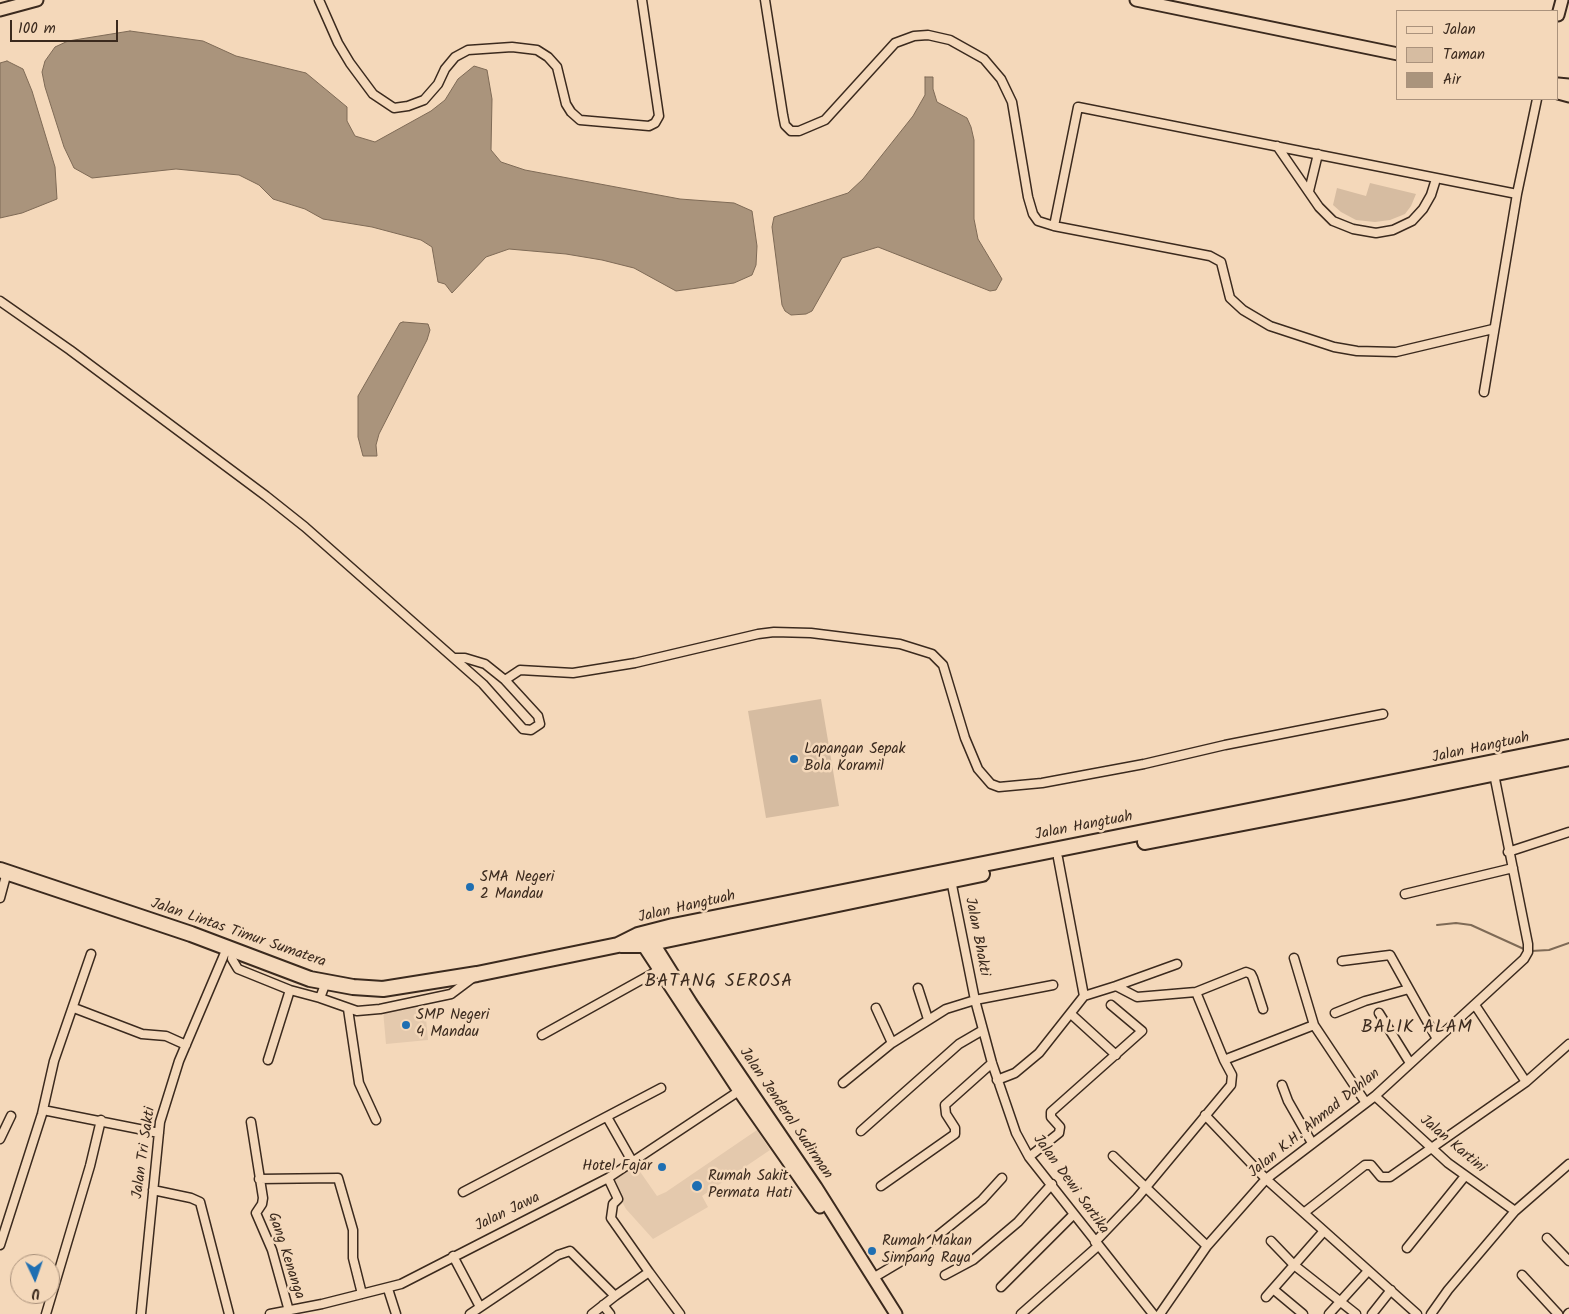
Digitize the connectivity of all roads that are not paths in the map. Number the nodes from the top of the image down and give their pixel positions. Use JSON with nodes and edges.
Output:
{"nodes":[{"id":1,"x":37,"y":0,"type":"edge"},
{"id":2,"x":319,"y":0,"type":"edge"},
{"id":3,"x":642,"y":0,"type":"edge"},
{"id":4,"x":765,"y":0,"type":"edge"},
{"id":5,"x":1136,"y":0,"type":"edge"},
{"id":6,"x":0,"y":10,"type":"edge"},
{"id":7,"x":1396,"y":54,"type":"edge"},
{"id":8,"x":1537,"y":100,"type":"edge"},
{"id":9,"x":1277,"y":146,"type":"junction"},
{"id":10,"x":1318,"y":154,"type":"junction"},
{"id":11,"x":1436,"y":179,"type":"junction"},
{"id":12,"x":1310,"y":191,"type":"junction"},
{"id":13,"x":1517,"y":194,"type":"junction"},
{"id":14,"x":1054,"y":226,"type":"junction"},
{"id":15,"x":0,"y":301,"type":"edge"},
{"id":16,"x":1493,"y":329,"type":"junction"},
{"id":17,"x":1484,"y":392,"type":"dead end"},
{"id":18,"x":454,"y":658,"type":"junction"},
{"id":19,"x":505,"y":680,"type":"junction"},
{"id":20,"x":1383,"y":714,"type":"dead end"},
{"id":21,"x":1569,"y":747,"type":"edge"},
{"id":22,"x":1569,"y":758,"type":"edge"},
{"id":23,"x":1494,"y":774,"type":"junction"},
{"id":24,"x":1427,"y":782,"type":"junction"},
{"id":25,"x":1569,"y":832,"type":"edge"},
{"id":26,"x":1508,"y":852,"type":"junction"},
{"id":27,"x":1058,"y":858,"type":"junction"},
{"id":28,"x":1513,"y":868,"type":"junction"},
{"id":29,"x":3,"y":871,"type":"edge"},
{"id":30,"x":951,"y":880,"type":"junction"},
{"id":31,"x":862,"y":893,"type":"junction"},
{"id":32,"x":1405,"y":894,"type":"dead end"},
{"id":33,"x":0,"y":898,"type":"edge"},
{"id":34,"x":645,"y":939,"type":"junction"},
{"id":35,"x":618,"y":944,"type":"joint"},
{"id":36,"x":230,"y":949,"type":"junction"},
{"id":37,"x":91,"y":954,"type":"dead end"},
{"id":38,"x":1294,"y":958,"type":"dead end"},
{"id":39,"x":1342,"y":961,"type":"dead end"},
{"id":40,"x":1177,"y":964,"type":"dead end"},
{"id":41,"x":659,"y":970,"type":"junction"},
{"id":42,"x":477,"y":974,"type":"junction"},
{"id":43,"x":326,"y":982,"type":"junction"},
{"id":44,"x":1053,"y":985,"type":"dead end"},
{"id":45,"x":1116,"y":986,"type":"junction"},
{"id":46,"x":918,"y":988,"type":"dead end"},
{"id":47,"x":1409,"y":989,"type":"junction"},
{"id":48,"x":290,"y":990,"type":"junction"},
{"id":49,"x":1196,"y":992,"type":"junction"},
{"id":50,"x":1084,"y":996,"type":"junction"},
{"id":51,"x":320,"y":998,"type":"junction"},
{"id":52,"x":974,"y":1000,"type":"junction"},
{"id":53,"x":1111,"y":1005,"type":"dead end"},
{"id":54,"x":1475,"y":1005,"type":"junction"},
{"id":55,"x":74,"y":1008,"type":"junction"},
{"id":56,"x":876,"y":1008,"type":"dead end"},
{"id":57,"x":348,"y":1009,"type":"junction"},
{"id":58,"x":1264,"y":1009,"type":"dead end"},
{"id":59,"x":1335,"y":1013,"type":"dead end"},
{"id":60,"x":1379,"y":1013,"type":"dead end"},
{"id":61,"x":1071,"y":1014,"type":"junction"},
{"id":62,"x":928,"y":1019,"type":"junction"},
{"id":63,"x":1314,"y":1025,"type":"junction"},
{"id":64,"x":983,"y":1030,"type":"junction"},
{"id":65,"x":542,"y":1035,"type":"dead end"},
{"id":66,"x":1437,"y":1040,"type":"junction"},
{"id":67,"x":892,"y":1043,"type":"junction"},
{"id":68,"x":1569,"y":1044,"type":"edge"},
{"id":69,"x":186,"y":1045,"type":"junction"},
{"id":70,"x":1116,"y":1055,"type":"junction"},
{"id":71,"x":723,"y":1057,"type":"junction"},
{"id":72,"x":268,"y":1060,"type":"dead end"},
{"id":73,"x":1224,"y":1060,"type":"junction"},
{"id":74,"x":992,"y":1063,"type":"junction"},
{"id":75,"x":1410,"y":1063,"type":"junction"},
{"id":76,"x":997,"y":1080,"type":"junction"},
{"id":77,"x":1526,"y":1082,"type":"junction"},
{"id":78,"x":843,"y":1083,"type":"dead end"},
{"id":79,"x":1282,"y":1085,"type":"dead end"},
{"id":80,"x":661,"y":1088,"type":"dead end"},
{"id":81,"x":738,"y":1091,"type":"junction"},
{"id":82,"x":1375,"y":1096,"type":"junction"},
{"id":83,"x":1366,"y":1103,"type":"junction"},
{"id":84,"x":42,"y":1110,"type":"junction"},
{"id":85,"x":1205,"y":1115,"type":"junction"},
{"id":86,"x":11,"y":1116,"type":"dead end"},
{"id":87,"x":607,"y":1117,"type":"junction"},
{"id":88,"x":101,"y":1120,"type":"junction"},
{"id":89,"x":376,"y":1120,"type":"dead end"},
{"id":90,"x":251,"y":1122,"type":"dead end"},
{"id":91,"x":861,"y":1130,"type":"dead end"},
{"id":92,"x":159,"y":1133,"type":"junction"},
{"id":93,"x":0,"y":1139,"type":"edge"},
{"id":94,"x":1312,"y":1142,"type":"junction"},
{"id":95,"x":1432,"y":1149,"type":"junction"},
{"id":96,"x":1113,"y":1156,"type":"dead end"},
{"id":97,"x":1029,"y":1157,"type":"junction"},
{"id":98,"x":632,"y":1161,"type":"junction"},
{"id":99,"x":1569,"y":1164,"type":"edge"},
{"id":100,"x":1465,"y":1176,"type":"junction"},
{"id":101,"x":608,"y":1178,"type":"junction"},
{"id":102,"x":1002,"y":1178,"type":"dead end"},
{"id":103,"x":259,"y":1179,"type":"junction"},
{"id":104,"x":1266,"y":1179,"type":"junction"},
{"id":105,"x":1052,"y":1184,"type":"junction"},
{"id":106,"x":882,"y":1186,"type":"dead end"},
{"id":107,"x":1145,"y":1188,"type":"junction"},
{"id":108,"x":153,"y":1190,"type":"junction"},
{"id":109,"x":463,"y":1192,"type":"dead end"},
{"id":110,"x":1514,"y":1211,"type":"junction"},
{"id":111,"x":1305,"y":1212,"type":"junction"},
{"id":112,"x":1074,"y":1214,"type":"junction"},
{"id":113,"x":1324,"y":1231,"type":"junction"},
{"id":114,"x":1547,"y":1238,"type":"dead end"},
{"id":115,"x":1271,"y":1241,"type":"dead end"},
{"id":116,"x":1096,"y":1244,"type":"junction"},
{"id":117,"x":0,"y":1245,"type":"edge"},
{"id":118,"x":1207,"y":1246,"type":"junction"},
{"id":119,"x":1407,"y":1248,"type":"dead end"},
{"id":120,"x":453,"y":1256,"type":"junction"},
{"id":121,"x":1569,"y":1261,"type":"edge"},
{"id":122,"x":1294,"y":1265,"type":"junction"},
{"id":123,"x":1368,"y":1271,"type":"junction"},
{"id":124,"x":649,"y":1272,"type":"junction"},
{"id":125,"x":945,"y":1274,"type":"dead end"},
{"id":126,"x":1522,"y":1275,"type":"dead end"},
{"id":127,"x":873,"y":1278,"type":"junction"},
{"id":128,"x":1001,"y":1287,"type":"dead end"},
{"id":129,"x":388,"y":1289,"type":"junction"},
{"id":130,"x":1273,"y":1289,"type":"junction"},
{"id":131,"x":1391,"y":1290,"type":"junction"},
{"id":132,"x":362,"y":1294,"type":"junction"},
{"id":133,"x":615,"y":1296,"type":"junction"},
{"id":134,"x":1266,"y":1297,"type":"dead end"},
{"id":135,"x":1340,"y":1301,"type":"junction"},
{"id":136,"x":322,"y":1304,"type":"junction"},
{"id":137,"x":603,"y":1305,"type":"junction"},
{"id":138,"x":480,"y":1307,"type":"junction"},
{"id":139,"x":289,"y":1311,"type":"junction"},
{"id":140,"x":46,"y":1314,"type":"edge"},
{"id":141,"x":141,"y":1314,"type":"edge"},
{"id":142,"x":229,"y":1314,"type":"edge"},
{"id":143,"x":270,"y":1314,"type":"edge"},
{"id":144,"x":323,"y":1314,"type":"edge"},
{"id":145,"x":396,"y":1314,"type":"edge"},
{"id":146,"x":470,"y":1314,"type":"edge"},
{"id":147,"x":592,"y":1314,"type":"edge"},
{"id":148,"x":610,"y":1314,"type":"edge"},
{"id":149,"x":680,"y":1314,"type":"edge"},
{"id":150,"x":888,"y":1314,"type":"edge"},
{"id":151,"x":896,"y":1314,"type":"edge"},
{"id":152,"x":1021,"y":1314,"type":"edge"},
{"id":153,"x":1153,"y":1314,"type":"edge"},
{"id":154,"x":1160,"y":1314,"type":"edge"},
{"id":155,"x":1303,"y":1314,"type":"edge"},
{"id":156,"x":1329,"y":1314,"type":"edge"},
{"id":157,"x":1356,"y":1314,"type":"edge"},
{"id":158,"x":1372,"y":1314,"type":"edge"},
{"id":159,"x":1418,"y":1314,"type":"edge"},
{"id":160,"x":1432,"y":1314,"type":"edge"},
{"id":161,"x":1558,"y":1314,"type":"edge"}],
"edges":[{"from":1,"to":6,"type":"street"},
{"from":2,"to":3,"type":"street"},
{"from":4,"to":14,"type":"street"},
{"from":5,"to":7,"type":"street"},
{"from":8,"to":13,"type":"street"},
{"from":9,"to":10,"type":"street"},
{"from":9,"to":12,"type":"street"},
{"from":9,"to":14,"type":"street"},
{"from":10,"to":11,"type":"street"},
{"from":10,"to":12,"type":"street"},
{"from":11,"to":12,"type":"street"},
{"from":11,"to":13,"type":"street"},
{"from":13,"to":16,"type":"street"},
{"from":14,"to":16,"type":"street"},
{"from":15,"to":18,"type":"street"},
{"from":16,"to":17,"type":"street"},
{"from":18,"to":19,"type":"street"},
{"from":18,"to":19,"type":"street"},
{"from":19,"to":20,"type":"street"},
{"from":21,"to":24,"type":"highway","name":"Jalan Hangtuah"},
{"from":22,"to":23,"type":"highway","name":"Jalan Hangtuah"},
{"from":23,"to":24,"type":"highway","name":"Jalan Hangtuah"},
{"from":23,"to":26,"type":"street","name":"Jalan K.H. Ahmad Dahlan"},
{"from":24,"to":27,"type":"highway","name":"Jalan Hangtuah"},
{"from":24,"to":31,"type":"highway","name":"Jalan Hangtuah"},
{"from":25,"to":26,"type":"street"},
{"from":26,"to":28,"type":"street","name":"Jalan K.H. Ahmad Dahlan"},
{"from":27,"to":30,"type":"highway","name":"Jalan Hangtuah"},
{"from":27,"to":50,"type":"street"},
{"from":28,"to":32,"type":"street"},
{"from":28,"to":54,"type":"street","name":"Jalan K.H. Ahmad Dahlan"},
{"from":29,"to":33,"type":"street"},
{"from":29,"to":36,"type":"highway","name":"Jalan Lintas Timur Sumatera"},
{"from":30,"to":31,"type":"highway","name":"Jalan Hangtuah"},
{"from":30,"to":52,"type":"street","name":"Jalan Bhakti"},
{"from":31,"to":34,"type":"highway","name":"Jalan Hangtuah"},
{"from":34,"to":35,"type":"highway","name":"Jalan Hangtuah"},
{"from":34,"to":41,"type":"street","name":"Jalan Jenderal Sudirman"},
{"from":34,"to":71,"type":"street","name":"Jalan Jenderal Sudirman"},
{"from":35,"to":42,"type":"highway","name":"Jalan Lintas Timur Sumatera"},
{"from":36,"to":43,"type":"highway","name":"Jalan Lintas Timur Sumatera"},
{"from":36,"to":48,"type":"street"},
{"from":36,"to":69,"type":"street","name":"Jalan Tri Sakti"},
{"from":37,"to":55,"type":"street"},
{"from":38,"to":63,"type":"street"},
{"from":39,"to":47,"type":"street"},
{"from":40,"to":45,"type":"street"},
{"from":41,"to":65,"type":"street"},
{"from":41,"to":71,"type":"street","name":"Jalan Jenderal Sudirman"},
{"from":42,"to":43,"type":"highway","name":"Jalan Lintas Timur Sumatera"},
{"from":42,"to":57,"type":"street"},
{"from":43,"to":51,"type":"street"},
{"from":44,"to":52,"type":"street"},
{"from":45,"to":49,"type":"street"},
{"from":45,"to":50,"type":"street"},
{"from":46,"to":62,"type":"street"},
{"from":47,"to":59,"type":"street"},
{"from":47,"to":66,"type":"street"},
{"from":48,"to":51,"type":"street"},
{"from":48,"to":72,"type":"street"},
{"from":49,"to":58,"type":"street"},
{"from":49,"to":73,"type":"street"},
{"from":50,"to":61,"type":"street"},
{"from":51,"to":57,"type":"street"},
{"from":52,"to":62,"type":"street"},
{"from":52,"to":64,"type":"street","name":"Jalan Dewi Sartika"},
{"from":53,"to":70,"type":"street"},
{"from":54,"to":66,"type":"street","name":"Jalan K.H. Ahmad Dahlan"},
{"from":54,"to":77,"type":"street"},
{"from":55,"to":69,"type":"street"},
{"from":55,"to":84,"type":"street"},
{"from":56,"to":67,"type":"street"},
{"from":57,"to":89,"type":"street"},
{"from":60,"to":75,"type":"street"},
{"from":61,"to":70,"type":"street"},
{"from":61,"to":76,"type":"street"},
{"from":62,"to":67,"type":"street"},
{"from":63,"to":73,"type":"street"},
{"from":63,"to":83,"type":"street"},
{"from":64,"to":74,"type":"street","name":"Jalan Dewi Sartika"},
{"from":64,"to":91,"type":"street"},
{"from":66,"to":75,"type":"street","name":"Jalan K.H. Ahmad Dahlan"},
{"from":67,"to":78,"type":"street"},
{"from":68,"to":77,"type":"street"},
{"from":69,"to":92,"type":"street","name":"Jalan Tri Sakti"},
{"from":70,"to":97,"type":"street"},
{"from":71,"to":81,"type":"street","name":"Jalan Jenderal Sudirman"},
{"from":71,"to":127,"type":"street","name":"Jalan Jenderal Sudirman"},
{"from":73,"to":85,"type":"street"},
{"from":74,"to":76,"type":"street","name":"Jalan Dewi Sartika"},
{"from":74,"to":106,"type":"street"},
{"from":75,"to":82,"type":"street","name":"Jalan K.H. Ahmad Dahlan"},
{"from":76,"to":97,"type":"street","name":"Jalan Dewi Sartika"},
{"from":77,"to":95,"type":"street"},
{"from":79,"to":94,"type":"street"},
{"from":80,"to":87,"type":"street"},
{"from":81,"to":98,"type":"street","name":"Jalan Jawa"},
{"from":81,"to":150,"type":"street","name":"Jalan Jenderal Sudirman"},
{"from":82,"to":83,"type":"street","name":"Jalan K.H. Ahmad Dahlan"},
{"from":82,"to":95,"type":"street","name":"Jalan Kartini"},
{"from":83,"to":94,"type":"street","name":"Jalan K.H. Ahmad Dahlan"},
{"from":84,"to":88,"type":"street"},
{"from":84,"to":117,"type":"street"},
{"from":85,"to":104,"type":"street"},
{"from":85,"to":107,"type":"street"},
{"from":86,"to":93,"type":"street"},
{"from":87,"to":98,"type":"street"},
{"from":87,"to":109,"type":"street"},
{"from":88,"to":92,"type":"street"},
{"from":88,"to":140,"type":"street"},
{"from":90,"to":103,"type":"street","name":"Gang Kenanga"},
{"from":92,"to":108,"type":"street","name":"Jalan Tri Sakti"},
{"from":94,"to":104,"type":"street","name":"Jalan K.H. Ahmad Dahlan"},
{"from":95,"to":100,"type":"street","name":"Jalan Kartini"},
{"from":95,"to":111,"type":"street"},
{"from":96,"to":107,"type":"street"},
{"from":97,"to":105,"type":"street","name":"Jalan Dewi Sartika"},
{"from":98,"to":101,"type":"street","name":"Jalan Jawa"},
{"from":99,"to":110,"type":"street"},
{"from":100,"to":110,"type":"street","name":"Jalan Kartini"},
{"from":100,"to":119,"type":"street"},
{"from":101,"to":120,"type":"street","name":"Jalan Jawa"},
{"from":101,"to":124,"type":"street"},
{"from":102,"to":127,"type":"street"},
{"from":103,"to":132,"type":"street"},
{"from":103,"to":139,"type":"street","name":"Gang Kenanga"},
{"from":104,"to":111,"type":"street"},
{"from":104,"to":118,"type":"street","name":"Jalan K.H. Ahmad Dahlan"},
{"from":105,"to":112,"type":"street","name":"Jalan Dewi Sartika"},
{"from":105,"to":125,"type":"street"},
{"from":107,"to":116,"type":"street"},
{"from":107,"to":118,"type":"street"},
{"from":108,"to":141,"type":"street","name":"Jalan Tri Sakti"},
{"from":108,"to":142,"type":"street"},
{"from":110,"to":160,"type":"street"},
{"from":111,"to":113,"type":"street"},
{"from":112,"to":116,"type":"street","name":"Jalan Dewi Sartika"},
{"from":112,"to":128,"type":"street"},
{"from":113,"to":122,"type":"street"},
{"from":113,"to":123,"type":"street"},
{"from":114,"to":121,"type":"street"},
{"from":115,"to":122,"type":"street"},
{"from":116,"to":152,"type":"street"},
{"from":116,"to":153,"type":"street","name":"Jalan Dewi Sartika"},
{"from":118,"to":154,"type":"street","name":"Jalan K.H. Ahmad Dahlan"},
{"from":120,"to":129,"type":"street","name":"Jalan Jawa"},
{"from":120,"to":138,"type":"street"},
{"from":122,"to":130,"type":"street"},
{"from":122,"to":135,"type":"street"},
{"from":123,"to":131,"type":"street"},
{"from":123,"to":135,"type":"street"},
{"from":124,"to":133,"type":"street"},
{"from":124,"to":149,"type":"street"},
{"from":126,"to":161,"type":"street"},
{"from":127,"to":151,"type":"street","name":"Jalan Jenderal Sudirman"},
{"from":129,"to":132,"type":"street","name":"Jalan Jawa"},
{"from":129,"to":145,"type":"street"},
{"from":130,"to":134,"type":"street"},
{"from":130,"to":155,"type":"street"},
{"from":131,"to":158,"type":"street"},
{"from":131,"to":159,"type":"street"},
{"from":132,"to":136,"type":"street","name":"Jalan Jawa"},
{"from":133,"to":137,"type":"street"},
{"from":133,"to":138,"type":"street"},
{"from":135,"to":156,"type":"street"},
{"from":135,"to":157,"type":"street"},
{"from":136,"to":139,"type":"street","name":"Jalan Jawa"},
{"from":136,"to":144,"type":"street"},
{"from":137,"to":147,"type":"street"},
{"from":137,"to":148,"type":"street"},
{"from":138,"to":146,"type":"street"},
{"from":139,"to":143,"type":"street","name":"Jalan Jawa"}]}
